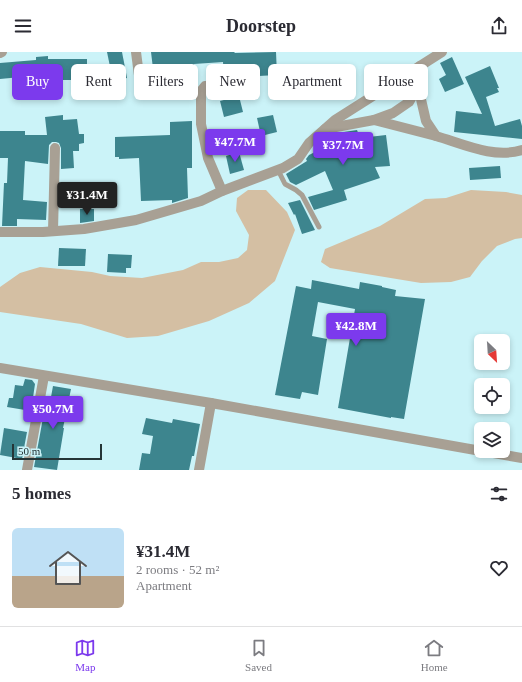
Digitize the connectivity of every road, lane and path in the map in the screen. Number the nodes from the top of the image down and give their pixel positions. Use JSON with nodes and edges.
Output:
{"nodes":[{"id":1,"x":136,"y":52,"type":"edge"},
{"id":2,"x":442,"y":52,"type":"edge"},
{"id":3,"x":138,"y":64,"type":"edge"},
{"id":4,"x":423,"y":64,"type":"edge"},
{"id":5,"x":206,"y":86,"type":"edge"},
{"id":6,"x":366,"y":100,"type":"edge"},
{"id":7,"x":410,"y":100,"type":"edge"},
{"id":8,"x":421,"y":100,"type":"edge"},
{"id":9,"x":374,"y":120,"type":"junction"},
{"id":10,"x":324,"y":129,"type":"junction"},
{"id":11,"x":436,"y":136,"type":"junction"},
{"id":12,"x":55,"y":148,"type":"dead end"},
{"id":13,"x":522,"y":150,"type":"edge"},
{"id":14,"x":278,"y":170,"type":"junction"},
{"id":15,"x":222,"y":191,"type":"junction"},
{"id":16,"x":319,"y":228,"type":"dead end"},
{"id":17,"x":53,"y":231,"type":"junction"},
{"id":18,"x":0,"y":232,"type":"edge"},
{"id":19,"x":0,"y":368,"type":"edge"},
{"id":20,"x":44,"y":376,"type":"junction"},
{"id":21,"x":211,"y":403,"type":"junction"},
{"id":22,"x":474,"y":450,"type":"edge"},
{"id":23,"x":510,"y":456,"type":"edge"},
{"id":24,"x":522,"y":458,"type":"edge"},
{"id":25,"x":28,"y":470,"type":"edge"},
{"id":26,"x":199,"y":470,"type":"edge"}],
"edges":[{"from":1,"to":3,"type":"street"},
{"from":2,"to":4,"type":"street"},
{"from":5,"to":15,"type":"street"},
{"from":6,"to":10,"type":"street"},
{"from":7,"to":9,"type":"street"},
{"from":8,"to":11,"type":"street"},
{"from":9,"to":10,"type":"street"},
{"from":9,"to":11,"type":"street"},
{"from":10,"to":14,"type":"street"},
{"from":11,"to":13,"type":"street"},
{"from":12,"to":17,"type":"street"},
{"from":14,"to":15,"type":"street"},
{"from":14,"to":16,"type":"lane"},
{"from":15,"to":17,"type":"street"},
{"from":17,"to":18,"type":"street"},
{"from":19,"to":20,"type":"street"},
{"from":20,"to":21,"type":"street"},
{"from":20,"to":25,"type":"street"},
{"from":21,"to":22,"type":"street"},
{"from":21,"to":26,"type":"street"},
{"from":23,"to":24,"type":"street"}]}
